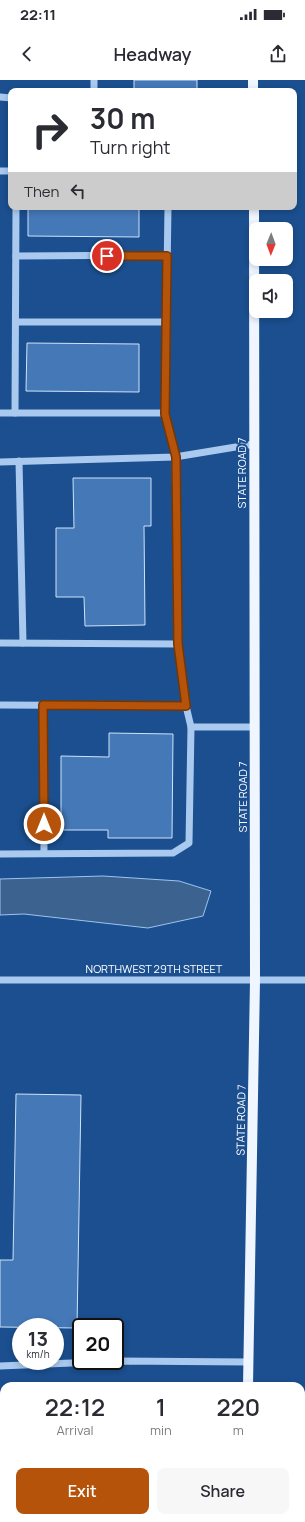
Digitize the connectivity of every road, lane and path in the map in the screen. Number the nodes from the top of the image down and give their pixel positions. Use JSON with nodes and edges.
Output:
{"nodes":[{"id":1,"x":16,"y":210,"type":"edge"},
{"id":2,"x":168,"y":210,"type":"edge"},
{"id":3,"x":254,"y":210,"type":"edge"},
{"id":4,"x":16,"y":256,"type":"junction"},
{"id":5,"x":167,"y":256,"type":"junction"},
{"id":6,"x":16,"y":322,"type":"junction"},
{"id":7,"x":166,"y":322,"type":"junction"},
{"id":8,"x":0,"y":413,"type":"edge"},
{"id":9,"x":15,"y":413,"type":"junction"},
{"id":10,"x":165,"y":414,"type":"junction"},
{"id":11,"x":254,"y":444,"type":"junction"},
{"id":12,"x":176,"y":457,"type":"junction"},
{"id":13,"x":19,"y":461,"type":"junction"},
{"id":14,"x":0,"y":462,"type":"edge"},
{"id":15,"x":0,"y":643,"type":"edge"},
{"id":16,"x":23,"y":643,"type":"junction"},
{"id":17,"x":178,"y":644,"type":"junction"},
{"id":18,"x":0,"y":705,"type":"edge"},
{"id":19,"x":43,"y":705,"type":"junction"},
{"id":20,"x":186,"y":706,"type":"junction"},
{"id":21,"x":191,"y":727,"type":"junction"},
{"id":22,"x":254,"y":727,"type":"junction"},
{"id":23,"x":44,"y":853,"type":"junction"},
{"id":24,"x":0,"y":854,"type":"edge"},
{"id":25,"x":1,"y":979,"type":"edge"},
{"id":26,"x":255,"y":980,"type":"junction"},
{"id":27,"x":305,"y":980,"type":"edge"},
{"id":28,"x":249,"y":1362,"type":"junction"},
{"id":29,"x":0,"y":1366,"type":"edge"},
{"id":30,"x":248,"y":1382,"type":"edge"}],
"edges":[{"from":1,"to":4,"type":"street"},
{"from":2,"to":5,"type":"street"},
{"from":3,"to":11,"type":"main road","name":"STATE ROAD 7"},
{"from":4,"to":5,"type":"street"},
{"from":4,"to":6,"type":"street"},
{"from":5,"to":7,"type":"street"},
{"from":6,"to":7,"type":"street"},
{"from":6,"to":9,"type":"street"},
{"from":7,"to":10,"type":"street"},
{"from":8,"to":9,"type":"street"},
{"from":9,"to":10,"type":"street"},
{"from":10,"to":12,"type":"street"},
{"from":11,"to":12,"type":"street"},
{"from":11,"to":22,"type":"main road","name":"STATE ROAD 7"},
{"from":12,"to":13,"type":"street"},
{"from":12,"to":17,"type":"street"},
{"from":13,"to":14,"type":"street"},
{"from":13,"to":16,"type":"street"},
{"from":15,"to":16,"type":"street"},
{"from":16,"to":17,"type":"street"},
{"from":17,"to":20,"type":"street"},
{"from":18,"to":19,"type":"street"},
{"from":19,"to":20,"type":"street"},
{"from":19,"to":23,"type":"street"},
{"from":20,"to":21,"type":"street"},
{"from":21,"to":22,"type":"street"},
{"from":21,"to":23,"type":"street"},
{"from":22,"to":26,"type":"main road","name":"STATE ROAD 7"},
{"from":23,"to":24,"type":"street"},
{"from":25,"to":26,"type":"street","name":"NORTHWEST 29TH STREET"},
{"from":26,"to":27,"type":"street","name":"NORTHWEST 29TH STREET"},
{"from":26,"to":28,"type":"main road","name":"STATE ROAD 7"},
{"from":28,"to":29,"type":"street"},
{"from":28,"to":30,"type":"main road","name":"STATE ROAD 7"}]}
